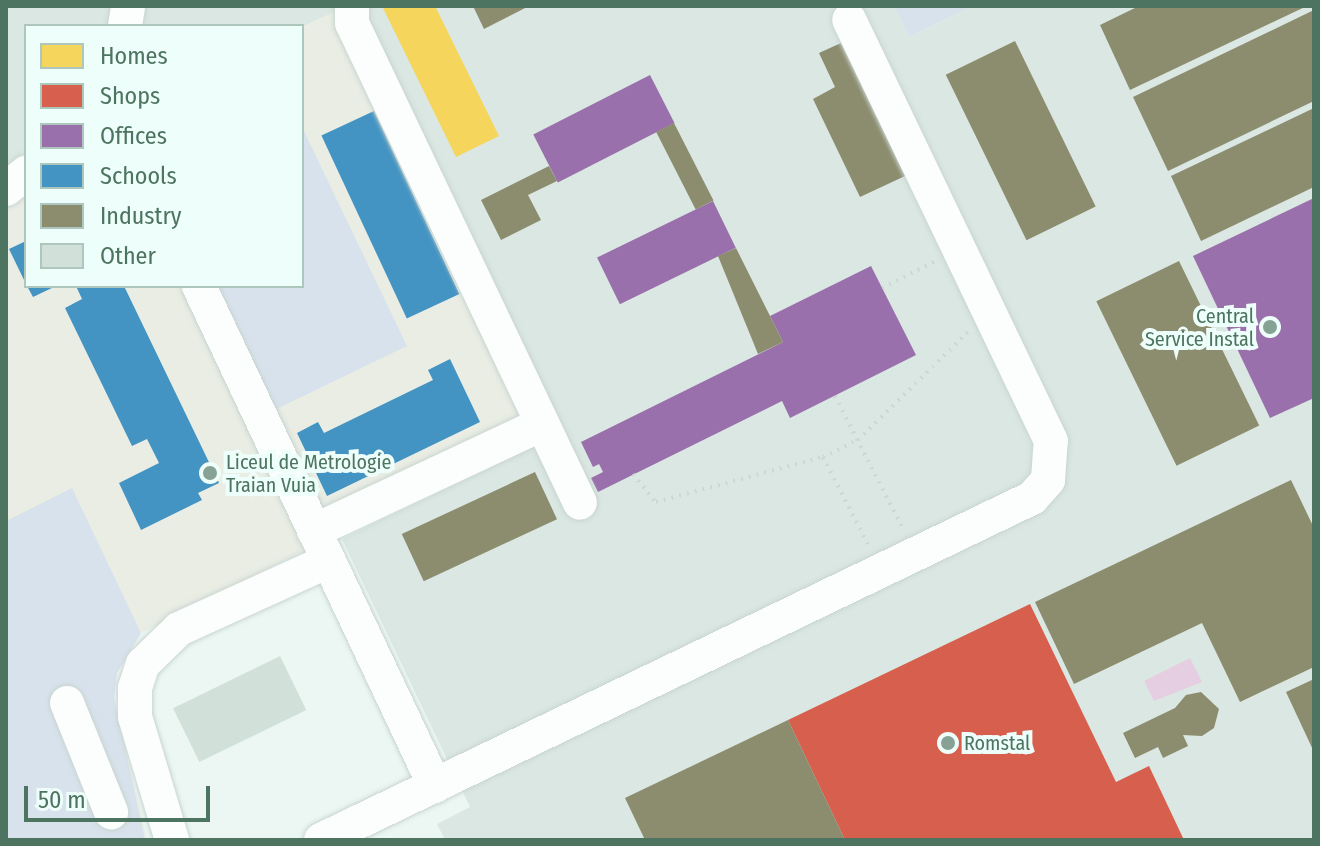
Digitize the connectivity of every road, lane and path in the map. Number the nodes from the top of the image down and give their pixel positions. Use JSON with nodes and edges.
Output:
{"nodes":[{"id":1,"x":352,"y":6,"type":"edge"},
{"id":2,"x":849,"y":20,"type":"dead end"},
{"id":3,"x":24,"y":175,"type":"edge"},
{"id":4,"x":6,"y":189,"type":"edge"},
{"id":5,"x":958,"y":250,"type":"junction"},
{"id":6,"x":200,"y":288,"type":"edge"},
{"id":7,"x":882,"y":288,"type":"dead end"},
{"id":8,"x":989,"y":312,"type":"junction"},
{"id":9,"x":835,"y":396,"type":"dead end"},
{"id":10,"x":542,"y":424,"type":"junction"},
{"id":11,"x":858,"y":440,"type":"junction"},
{"id":12,"x":823,"y":457,"type":"junction"},
{"id":13,"x":633,"y":474,"type":"dead end"},
{"id":14,"x":580,"y":503,"type":"dead end"},
{"id":15,"x":321,"y":546,"type":"junction"},
{"id":16,"x":915,"y":555,"type":"junction"},
{"id":17,"x":882,"y":571,"type":"junction"},
{"id":18,"x":67,"y":703,"type":"dead end"},
{"id":19,"x":435,"y":786,"type":"junction"},
{"id":20,"x":111,"y":812,"type":"dead end"},
{"id":21,"x":172,"y":840,"type":"edge"},
{"id":22,"x":321,"y":840,"type":"edge"}],
"edges":[{"from":1,"to":10,"type":"street"},
{"from":2,"to":5,"type":"street"},
{"from":3,"to":4,"type":"street"},
{"from":5,"to":7,"type":"path"},
{"from":5,"to":8,"type":"street"},
{"from":6,"to":15,"type":"street"},
{"from":8,"to":11,"type":"path"},
{"from":8,"to":16,"type":"street"},
{"from":9,"to":11,"type":"path"},
{"from":10,"to":14,"type":"street"},
{"from":10,"to":15,"type":"street"},
{"from":11,"to":12,"type":"path"},
{"from":11,"to":16,"type":"path"},
{"from":12,"to":13,"type":"path"},
{"from":12,"to":17,"type":"path"},
{"from":15,"to":19,"type":"street"},
{"from":15,"to":21,"type":"street"},
{"from":16,"to":17,"type":"street"},
{"from":17,"to":19,"type":"street"},
{"from":18,"to":20,"type":"street"},
{"from":19,"to":22,"type":"street"}]}
